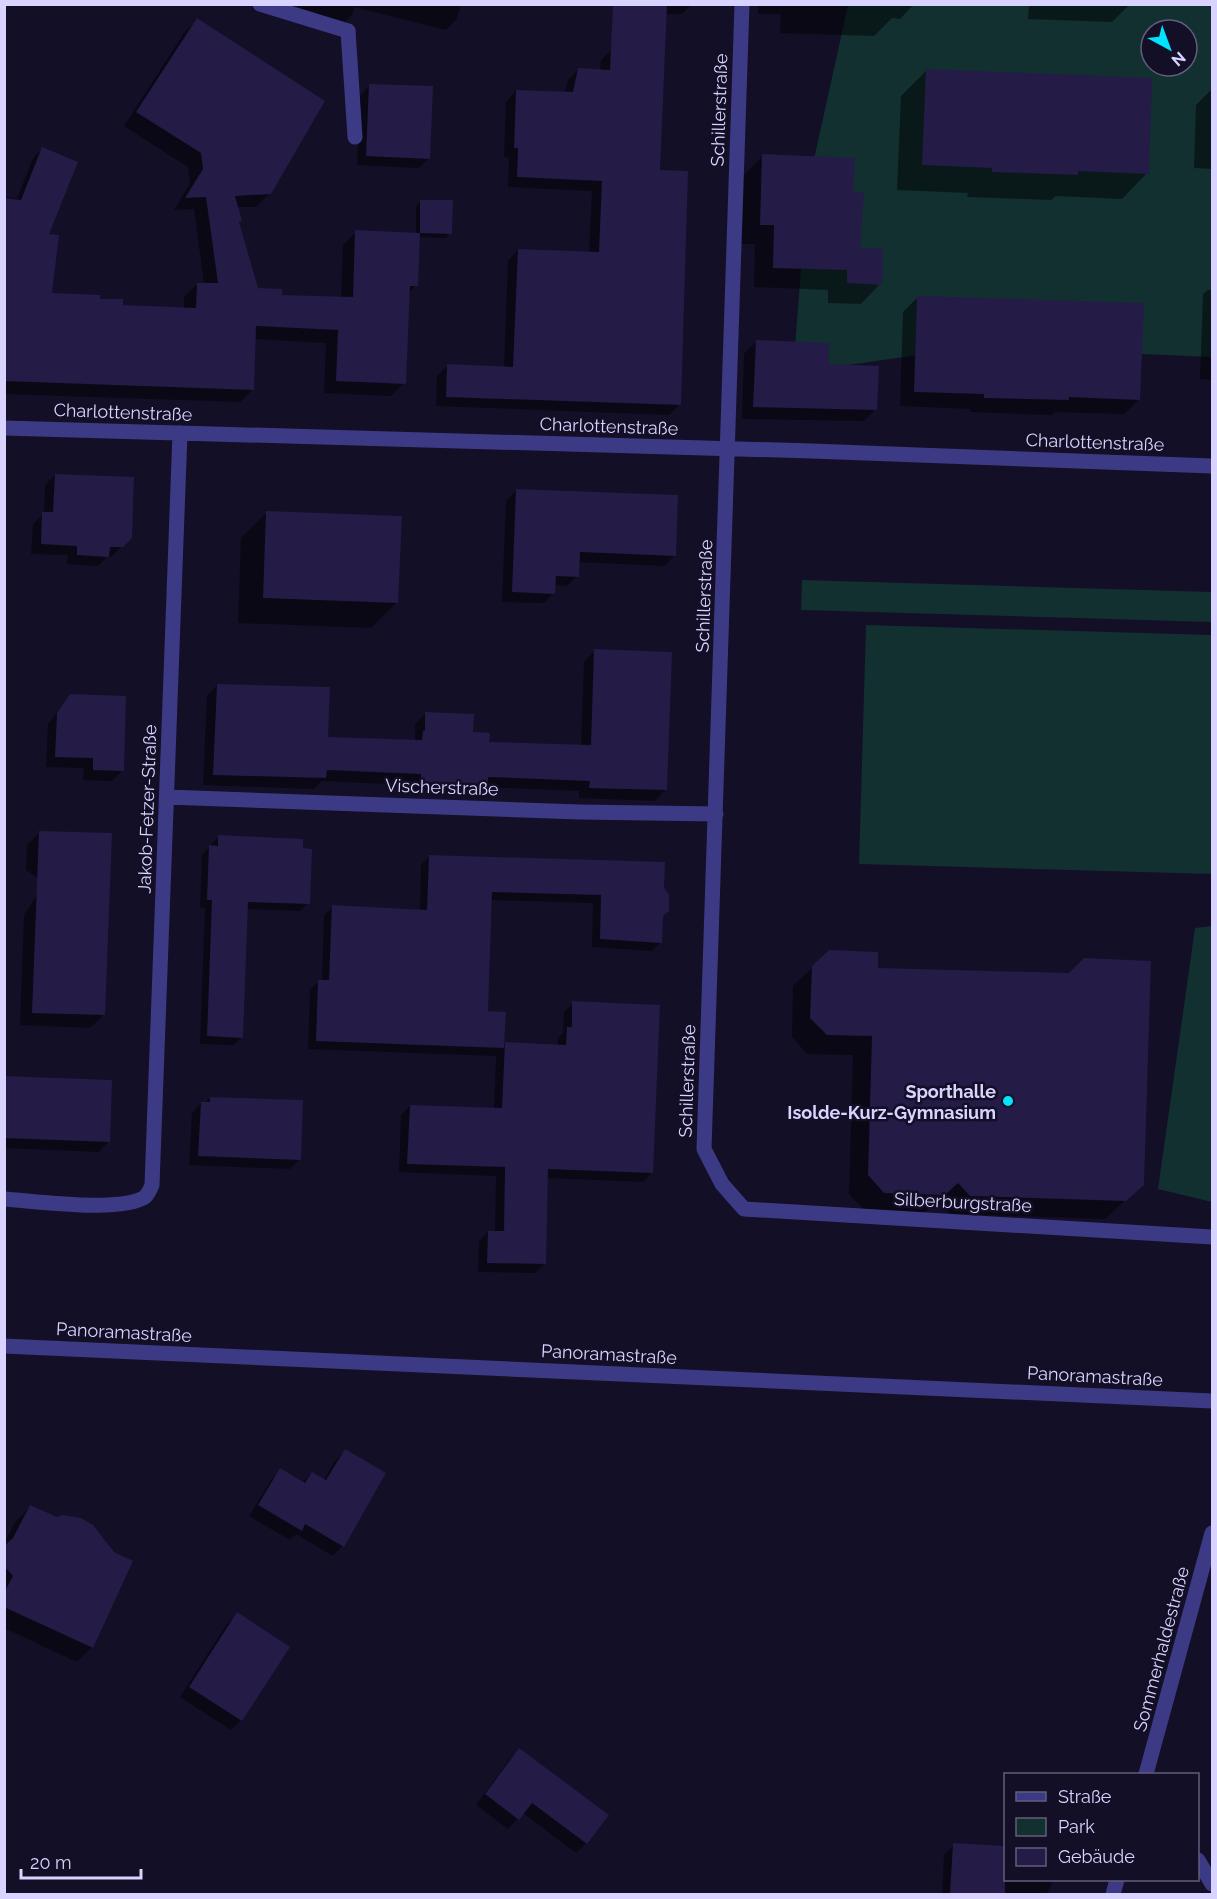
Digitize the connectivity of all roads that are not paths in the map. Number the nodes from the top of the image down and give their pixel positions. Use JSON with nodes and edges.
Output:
{"nodes":[{"id":1,"x":260,"y":4,"type":"edge"},
{"id":2,"x":742,"y":4,"type":"edge"},
{"id":3,"x":355,"y":137,"type":"dead end"},
{"id":4,"x":4,"y":428,"type":"edge"},
{"id":5,"x":180,"y":434,"type":"junction"},
{"id":6,"x":727,"y":450,"type":"junction"},
{"id":7,"x":1212,"y":466,"type":"edge"},
{"id":8,"x":167,"y":797,"type":"junction"},
{"id":9,"x":716,"y":814,"type":"junction"},
{"id":10,"x":722,"y":1184,"type":"joint"},
{"id":11,"x":4,"y":1199,"type":"edge"},
{"id":12,"x":1212,"y":1237,"type":"edge"},
{"id":13,"x":4,"y":1346,"type":"edge"},
{"id":14,"x":1212,"y":1401,"type":"edge"},
{"id":15,"x":1212,"y":1533,"type":"edge"},
{"id":16,"x":1146,"y":1773,"type":"edge"},
{"id":17,"x":1199,"y":1863,"type":"edge"},
{"id":18,"x":1212,"y":1884,"type":"edge"}],
"edges":[{"from":1,"to":3,"type":"street"},
{"from":2,"to":6,"type":"street","name":"Schillerstraße"},
{"from":4,"to":5,"type":"street","name":"Charlottenstraße"},
{"from":5,"to":6,"type":"street","name":"Charlottenstraße"},
{"from":5,"to":8,"type":"street","name":"Jakob-Fetzer-Straße"},
{"from":6,"to":7,"type":"street","name":"Charlottenstraße"},
{"from":6,"to":9,"type":"street","name":"Schillerstraße"},
{"from":8,"to":9,"type":"street","name":"Vischerstraße"},
{"from":8,"to":11,"type":"street","name":"Jakob-Fetzer-Straße"},
{"from":9,"to":10,"type":"street","name":"Schillerstraße"},
{"from":10,"to":12,"type":"street","name":"Silberburgstraße"},
{"from":13,"to":14,"type":"street","name":"Panoramastraße"},
{"from":15,"to":16,"type":"street","name":"Sommerhaldestraße"},
{"from":17,"to":18,"type":"street"}]}
